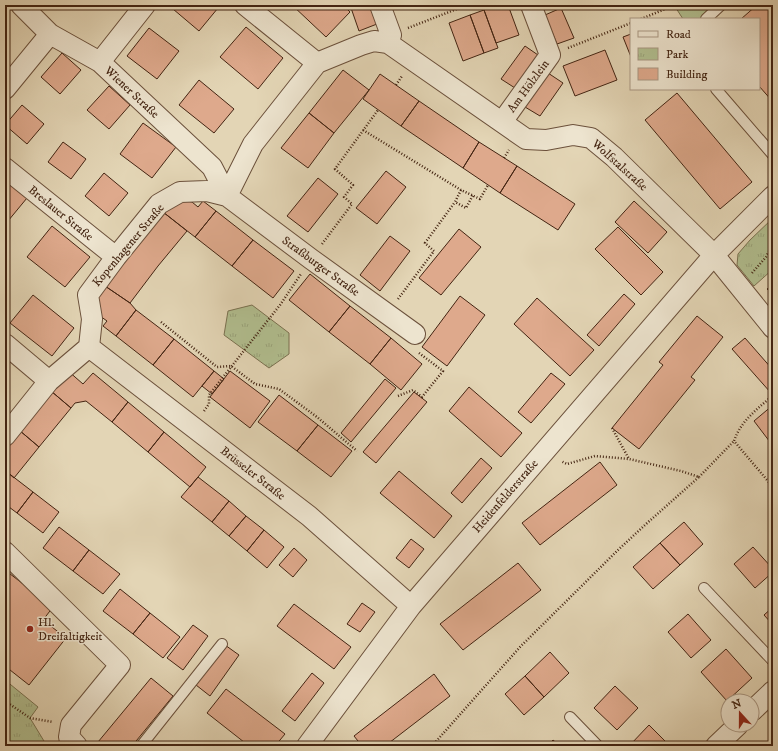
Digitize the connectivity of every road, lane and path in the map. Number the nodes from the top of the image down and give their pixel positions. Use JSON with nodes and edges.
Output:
{"nodes":[{"id":1,"x":21,"y":5,"type":"edge"},
{"id":2,"x":145,"y":5,"type":"edge"},
{"id":3,"x":244,"y":5,"type":"edge"},
{"id":4,"x":380,"y":5,"type":"edge"},
{"id":5,"x":467,"y":5,"type":"edge"},
{"id":6,"x":531,"y":5,"type":"edge"},
{"id":7,"x":720,"y":5,"type":"edge"},
{"id":8,"x":670,"y":7,"type":"dead end"},
{"id":9,"x":642,"y":18,"type":"edge"},
{"id":10,"x":707,"y":18,"type":"edge"},
{"id":11,"x":630,"y":23,"type":"edge"},
{"id":12,"x":50,"y":34,"type":"junction"},
{"id":13,"x":390,"y":39,"type":"junction"},
{"id":14,"x":550,"y":55,"type":"junction"},
{"id":15,"x":100,"y":62,"type":"junction"},
{"id":16,"x":317,"y":63,"type":"junction"},
{"id":17,"x":5,"y":90,"type":"edge"},
{"id":18,"x":717,"y":90,"type":"edge"},
{"id":19,"x":378,"y":110,"type":"dead end"},
{"id":20,"x":502,"y":122,"type":"junction"},
{"id":21,"x":363,"y":130,"type":"junction"},
{"id":22,"x":773,"y":155,"type":"edge"},
{"id":23,"x":5,"y":168,"type":"edge"},
{"id":24,"x":488,"y":185,"type":"dead end"},
{"id":25,"x":461,"y":190,"type":"junction"},
{"id":26,"x":473,"y":195,"type":"junction"},
{"id":27,"x":227,"y":196,"type":"junction"},
{"id":28,"x":773,"y":196,"type":"edge"},
{"id":29,"x":455,"y":202,"type":"junction"},
{"id":30,"x":773,"y":244,"type":"edge"},
{"id":31,"x":714,"y":255,"type":"junction"},
{"id":32,"x":116,"y":257,"type":"junction"},
{"id":33,"x":311,"y":259,"type":"junction"},
{"id":34,"x":735,"y":280,"type":"junction"},
{"id":35,"x":387,"y":314,"type":"junction"},
{"id":36,"x":161,"y":322,"type":"dead end"},
{"id":37,"x":773,"y":328,"type":"edge"},
{"id":38,"x":415,"y":334,"type":"joint"},
{"id":39,"x":5,"y":344,"type":"edge"},
{"id":40,"x":89,"y":347,"type":"junction"},
{"id":41,"x":230,"y":366,"type":"junction"},
{"id":42,"x":49,"y":381,"type":"junction"},
{"id":43,"x":773,"y":394,"type":"edge"},
{"id":44,"x":209,"y":395,"type":"dead end"},
{"id":45,"x":398,"y":396,"type":"dead end"},
{"id":46,"x":612,"y":428,"type":"dead end"},
{"id":47,"x":5,"y":436,"type":"edge"},
{"id":48,"x":734,"y":441,"type":"junction"},
{"id":49,"x":357,"y":451,"type":"dead end"},
{"id":50,"x":629,"y":459,"type":"junction"},
{"id":51,"x":567,"y":464,"type":"dead end"},
{"id":52,"x":699,"y":477,"type":"junction"},
{"id":53,"x":773,"y":487,"type":"edge"},
{"id":54,"x":5,"y":552,"type":"edge"},
{"id":55,"x":704,"y":588,"type":"dead end"},
{"id":56,"x":411,"y":606,"type":"junction"},
{"id":57,"x":222,"y":644,"type":"dead end"},
{"id":58,"x":773,"y":661,"type":"edge"},
{"id":59,"x":773,"y":691,"type":"edge"},
{"id":60,"x":5,"y":701,"type":"edge"},
{"id":61,"x":760,"y":703,"type":"edge"},
{"id":62,"x":570,"y":717,"type":"dead end"},
{"id":63,"x":71,"y":724,"type":"junction"},
{"id":64,"x":730,"y":733,"type":"edge"},
{"id":65,"x":5,"y":743,"type":"edge"},
{"id":66,"x":8,"y":746,"type":"edge"},
{"id":67,"x":77,"y":746,"type":"edge"},
{"id":68,"x":141,"y":746,"type":"edge"},
{"id":69,"x":307,"y":746,"type":"edge"},
{"id":70,"x":432,"y":746,"type":"edge"},
{"id":71,"x":598,"y":746,"type":"edge"},
{"id":72,"x":716,"y":746,"type":"edge"}],
"edges":[{"from":1,"to":12,"type":"street","name":"Wiener Straße"},
{"from":2,"to":15,"type":"street"},
{"from":3,"to":16,"type":"street"},
{"from":4,"to":13,"type":"street"},
{"from":5,"to":13,"type":"path"},
{"from":6,"to":14,"type":"street","name":"Am Hölzlein"},
{"from":7,"to":10,"type":"lane"},
{"from":8,"to":9,"type":"path"},
{"from":11,"to":14,"type":"path"},
{"from":12,"to":15,"type":"street","name":"Wiener Straße"},
{"from":12,"to":17,"type":"street"},
{"from":13,"to":16,"type":"street"},
{"from":13,"to":20,"type":"street","name":"Wolfstalstraße"},
{"from":14,"to":20,"type":"street","name":"Am Hölzlein"},
{"from":15,"to":27,"type":"street","name":"Wiener Straße"},
{"from":16,"to":27,"type":"street"},
{"from":18,"to":22,"type":"lane"},
{"from":19,"to":21,"type":"path"},
{"from":20,"to":31,"type":"street","name":"Wolfstalstraße"},
{"from":21,"to":25,"type":"path"},
{"from":21,"to":33,"type":"path"},
{"from":23,"to":32,"type":"street","name":"Breslauer Straße"},
{"from":24,"to":26,"type":"path"},
{"from":25,"to":26,"type":"path"},
{"from":25,"to":29,"type":"path"},
{"from":26,"to":29,"type":"path"},
{"from":27,"to":32,"type":"street","name":"Kopenhagener Straße"},
{"from":27,"to":33,"type":"street","name":"Straßburger Straße"},
{"from":28,"to":31,"type":"street"},
{"from":29,"to":35,"type":"path"},
{"from":30,"to":34,"type":"path"},
{"from":31,"to":34,"type":"street","name":"Wolfstalstraße"},
{"from":31,"to":56,"type":"street","name":"Heidenfelderstraße"},
{"from":32,"to":40,"type":"street","name":"Kopenhagener Straße"},
{"from":33,"to":35,"type":"street","name":"Straßburger Straße"},
{"from":33,"to":41,"type":"path"},
{"from":34,"to":37,"type":"street","name":"Wolfstalstraße"},
{"from":35,"to":38,"type":"street","name":"Straßburger Straße"},
{"from":36,"to":41,"type":"path"},
{"from":38,"to":45,"type":"path"},
{"from":39,"to":42,"type":"street"},
{"from":40,"to":42,"type":"street"},
{"from":40,"to":56,"type":"street","name":"Brüsseler Straße"},
{"from":41,"to":44,"type":"path"},
{"from":41,"to":49,"type":"path"},
{"from":42,"to":47,"type":"street"},
{"from":43,"to":48,"type":"path"},
{"from":46,"to":50,"type":"path"},
{"from":48,"to":52,"type":"path"},
{"from":48,"to":53,"type":"path"},
{"from":50,"to":51,"type":"path"},
{"from":50,"to":52,"type":"path"},
{"from":52,"to":70,"type":"path"},
{"from":54,"to":63,"type":"street"},
{"from":55,"to":58,"type":"lane"},
{"from":56,"to":69,"type":"street","name":"Heidenfelderstraße"},
{"from":57,"to":68,"type":"lane"},
{"from":59,"to":61,"type":"street"},
{"from":60,"to":63,"type":"path"},
{"from":62,"to":71,"type":"lane"},
{"from":63,"to":67,"type":"street"},
{"from":64,"to":72,"type":"street"},
{"from":65,"to":66,"type":"path"}]}
